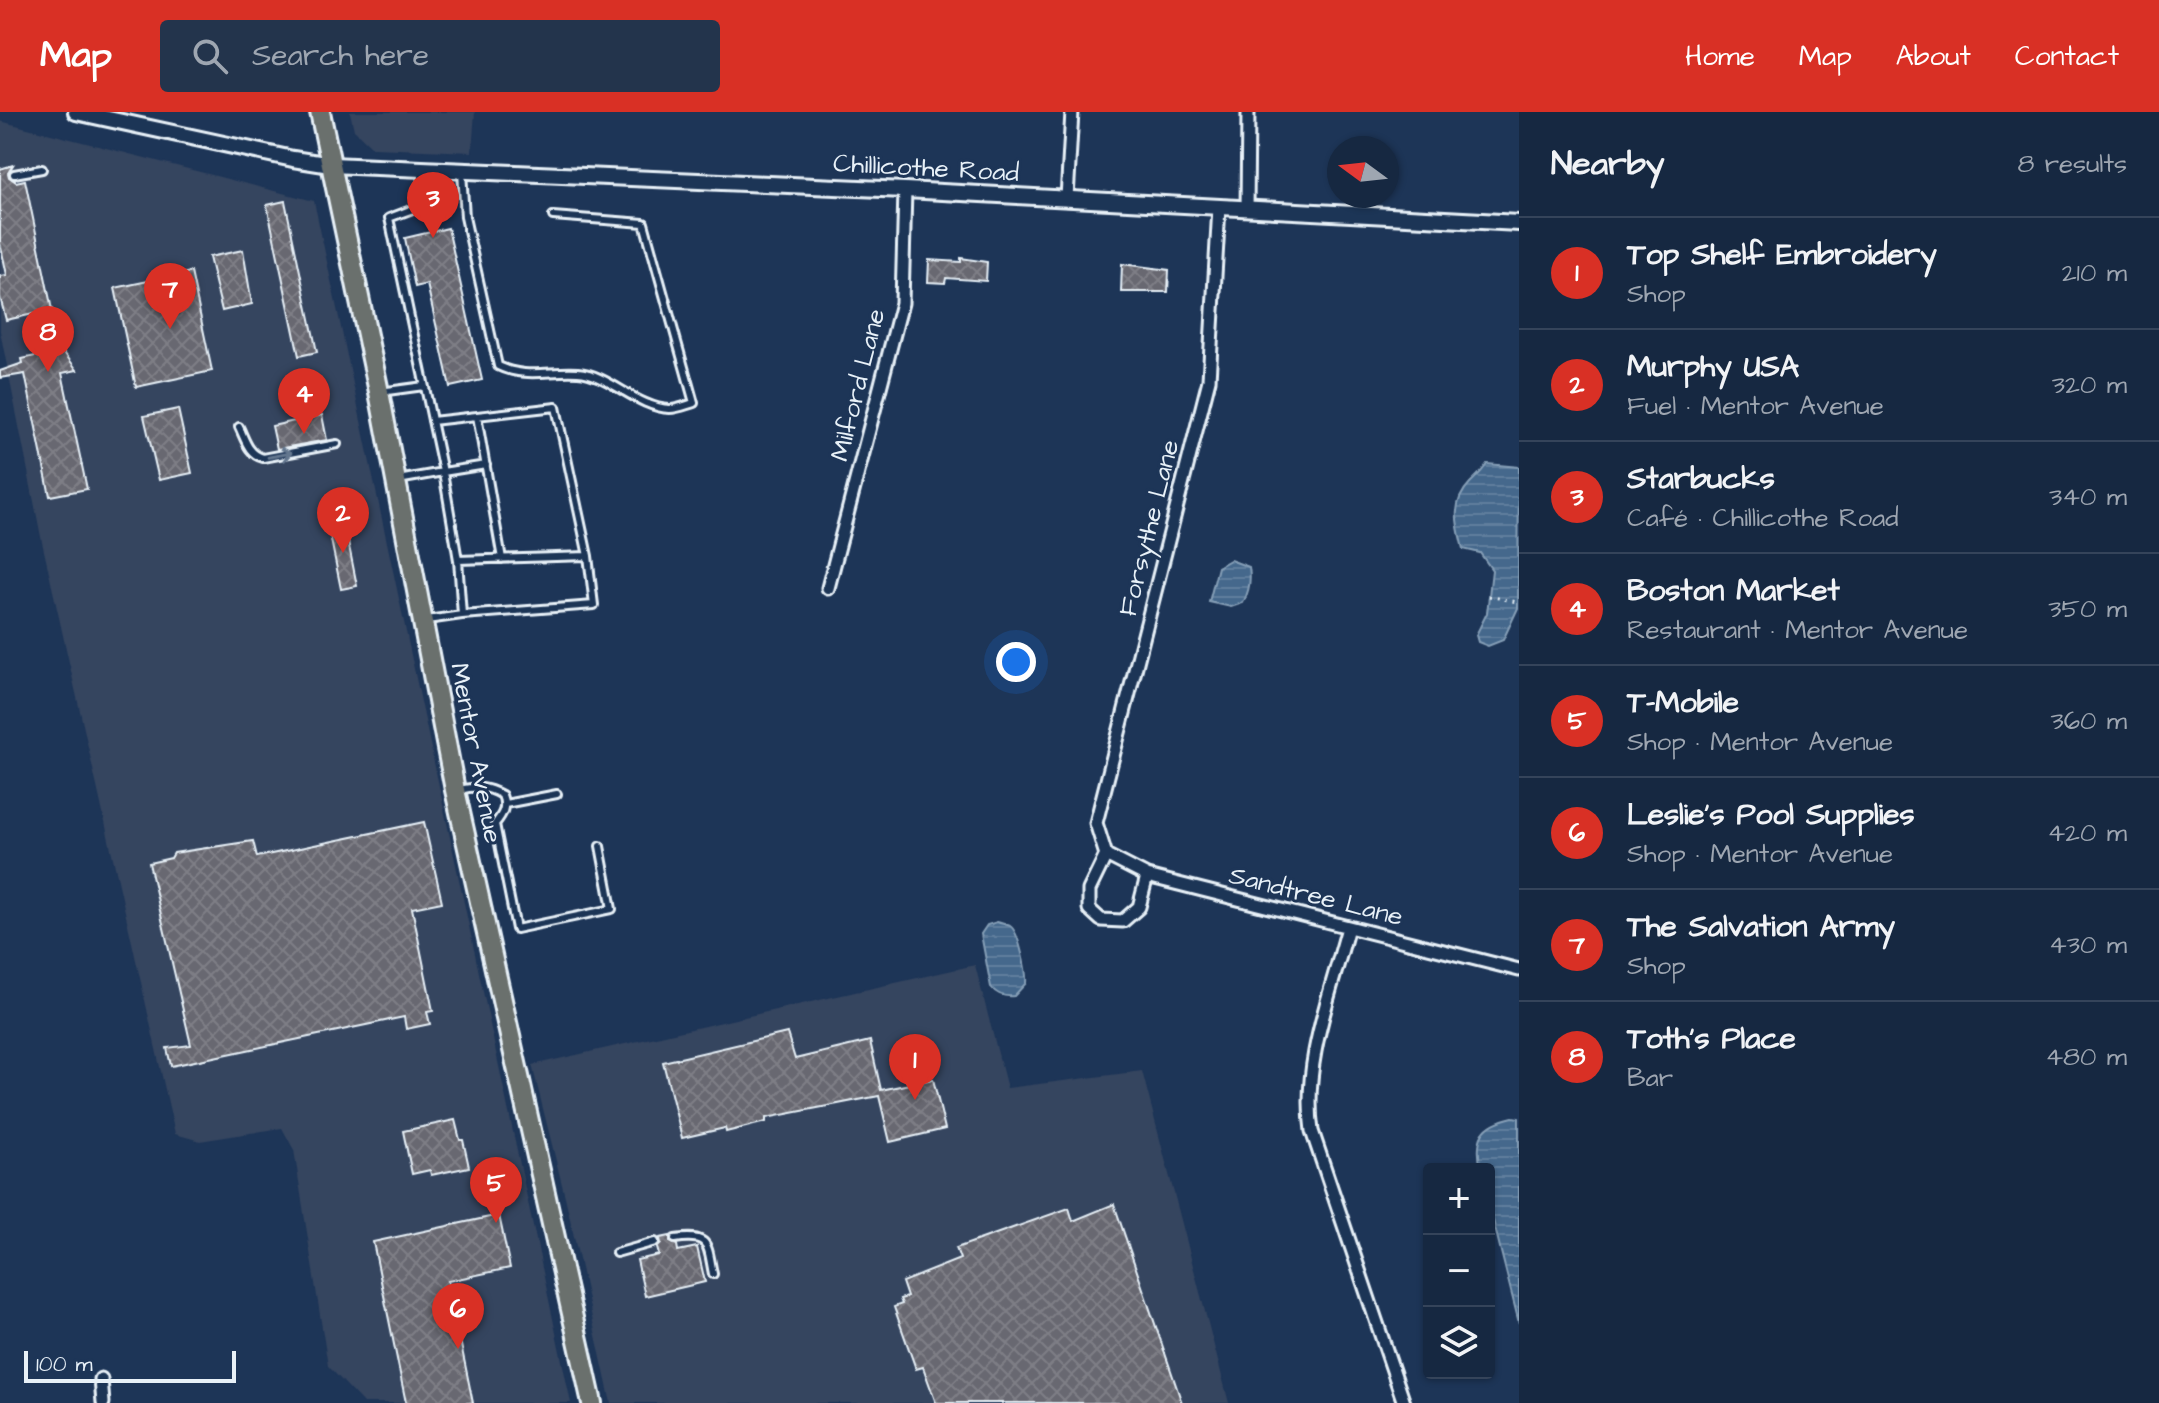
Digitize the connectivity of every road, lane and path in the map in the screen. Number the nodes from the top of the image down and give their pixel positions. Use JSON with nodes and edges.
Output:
{"nodes":[{"id":1,"x":76,"y":112,"type":"edge"},
{"id":2,"x":320,"y":112,"type":"edge"},
{"id":3,"x":1072,"y":112,"type":"edge"},
{"id":4,"x":1248,"y":112,"type":"edge"},
{"id":5,"x":331,"y":165,"type":"junction"},
{"id":6,"x":42,"y":169,"type":"dead end"},
{"id":7,"x":422,"y":170,"type":"junction"},
{"id":8,"x":462,"y":172,"type":"junction"},
{"id":9,"x":14,"y":174,"type":"dead end"},
{"id":10,"x":905,"y":190,"type":"junction"},
{"id":11,"x":1067,"y":198,"type":"junction"},
{"id":12,"x":1219,"y":207,"type":"junction"},
{"id":13,"x":1247,"y":209,"type":"junction"},
{"id":14,"x":553,"y":216,"type":"dead end"},
{"id":15,"x":1519,"y":223,"type":"edge"},
{"id":16,"x":424,"y":386,"type":"junction"},
{"id":17,"x":379,"y":392,"type":"junction"},
{"id":18,"x":477,"y":416,"type":"junction"},
{"id":19,"x":432,"y":421,"type":"junction"},
{"id":20,"x":239,"y":427,"type":"dead end"},
{"id":21,"x":337,"y":444,"type":"dead end"},
{"id":22,"x":486,"y":465,"type":"junction"},
{"id":23,"x":443,"y":472,"type":"junction"},
{"id":24,"x":395,"y":480,"type":"junction"},
{"id":25,"x":588,"y":556,"type":"junction"},
{"id":26,"x":502,"y":559,"type":"junction"},
{"id":27,"x":458,"y":560,"type":"junction"},
{"id":28,"x":828,"y":588,"type":"dead end"},
{"id":29,"x":1489,"y":596,"type":"dead end"},
{"id":30,"x":1517,"y":602,"type":"edge"},
{"id":31,"x":462,"y":615,"type":"junction"},
{"id":32,"x":423,"y":621,"type":"junction"},
{"id":33,"x":455,"y":790,"type":"junction"},
{"id":34,"x":557,"y":794,"type":"dead end"},
{"id":35,"x":505,"y":804,"type":"junction"},
{"id":36,"x":600,"y":846,"type":"dead end"},
{"id":37,"x":1106,"y":855,"type":"junction"},
{"id":38,"x":1147,"y":876,"type":"junction"},
{"id":39,"x":1348,"y":927,"type":"junction"},
{"id":40,"x":1519,"y":970,"type":"edge"},
{"id":41,"x":675,"y":1239,"type":"dead end"},
{"id":42,"x":655,"y":1242,"type":"dead end"},
{"id":43,"x":616,"y":1253,"type":"dead end"},
{"id":44,"x":713,"y":1274,"type":"dead end"},
{"id":45,"x":101,"y":1379,"type":"dead end"},
{"id":46,"x":103,"y":1403,"type":"edge"},
{"id":47,"x":592,"y":1403,"type":"edge"},
{"id":48,"x":1404,"y":1403,"type":"edge"}],
"edges":[{"from":1,"to":5,"type":"street","name":"Chillicothe Road"},
{"from":2,"to":5,"type":"main road","name":"Mentor Avenue"},
{"from":3,"to":11,"type":"street"},
{"from":4,"to":13,"type":"street"},
{"from":5,"to":7,"type":"street","name":"Chillicothe Road"},
{"from":5,"to":17,"type":"main road","name":"Mentor Avenue"},
{"from":6,"to":9,"type":"lane"},
{"from":7,"to":8,"type":"street","name":"Chillicothe Road"},
{"from":7,"to":16,"type":"lane"},
{"from":8,"to":10,"type":"street","name":"Chillicothe Road"},
{"from":8,"to":14,"type":"lane"},
{"from":10,"to":11,"type":"street","name":"Chillicothe Road"},
{"from":10,"to":28,"type":"street","name":"Milford Lane"},
{"from":11,"to":12,"type":"street","name":"Chillicothe Road"},
{"from":12,"to":13,"type":"street","name":"Chillicothe Road"},
{"from":12,"to":37,"type":"street","name":"Forsythe Lane"},
{"from":13,"to":15,"type":"street","name":"Chillicothe Road"},
{"from":16,"to":17,"type":"lane"},
{"from":16,"to":19,"type":"lane"},
{"from":17,"to":24,"type":"main road","name":"Mentor Avenue"},
{"from":18,"to":19,"type":"lane"},
{"from":18,"to":22,"type":"lane"},
{"from":18,"to":25,"type":"lane"},
{"from":19,"to":23,"type":"lane"},
{"from":20,"to":21,"type":"lane","one_way":true},
{"from":22,"to":23,"type":"lane"},
{"from":22,"to":26,"type":"lane"},
{"from":23,"to":24,"type":"lane"},
{"from":23,"to":27,"type":"lane"},
{"from":24,"to":32,"type":"main road","name":"Mentor Avenue"},
{"from":25,"to":26,"type":"lane"},
{"from":25,"to":31,"type":"lane"},
{"from":26,"to":27,"type":"lane"},
{"from":27,"to":31,"type":"lane"},
{"from":29,"to":30,"type":"path"},
{"from":31,"to":32,"type":"lane"},
{"from":32,"to":33,"type":"main road","name":"Mentor Avenue"},
{"from":33,"to":35,"type":"lane"},
{"from":33,"to":47,"type":"main road","name":"Mentor Avenue"},
{"from":34,"to":35,"type":"lane"},
{"from":35,"to":36,"type":"lane"},
{"from":37,"to":38,"type":"street","name":"Sandtree Lane"},
{"from":37,"to":38,"type":"street"},
{"from":38,"to":39,"type":"street","name":"Sandtree Lane"},
{"from":39,"to":40,"type":"street","name":"Sandtree Lane"},
{"from":39,"to":48,"type":"street"},
{"from":41,"to":44,"type":"lane"},
{"from":42,"to":43,"type":"lane"},
{"from":45,"to":46,"type":"street"}]}
